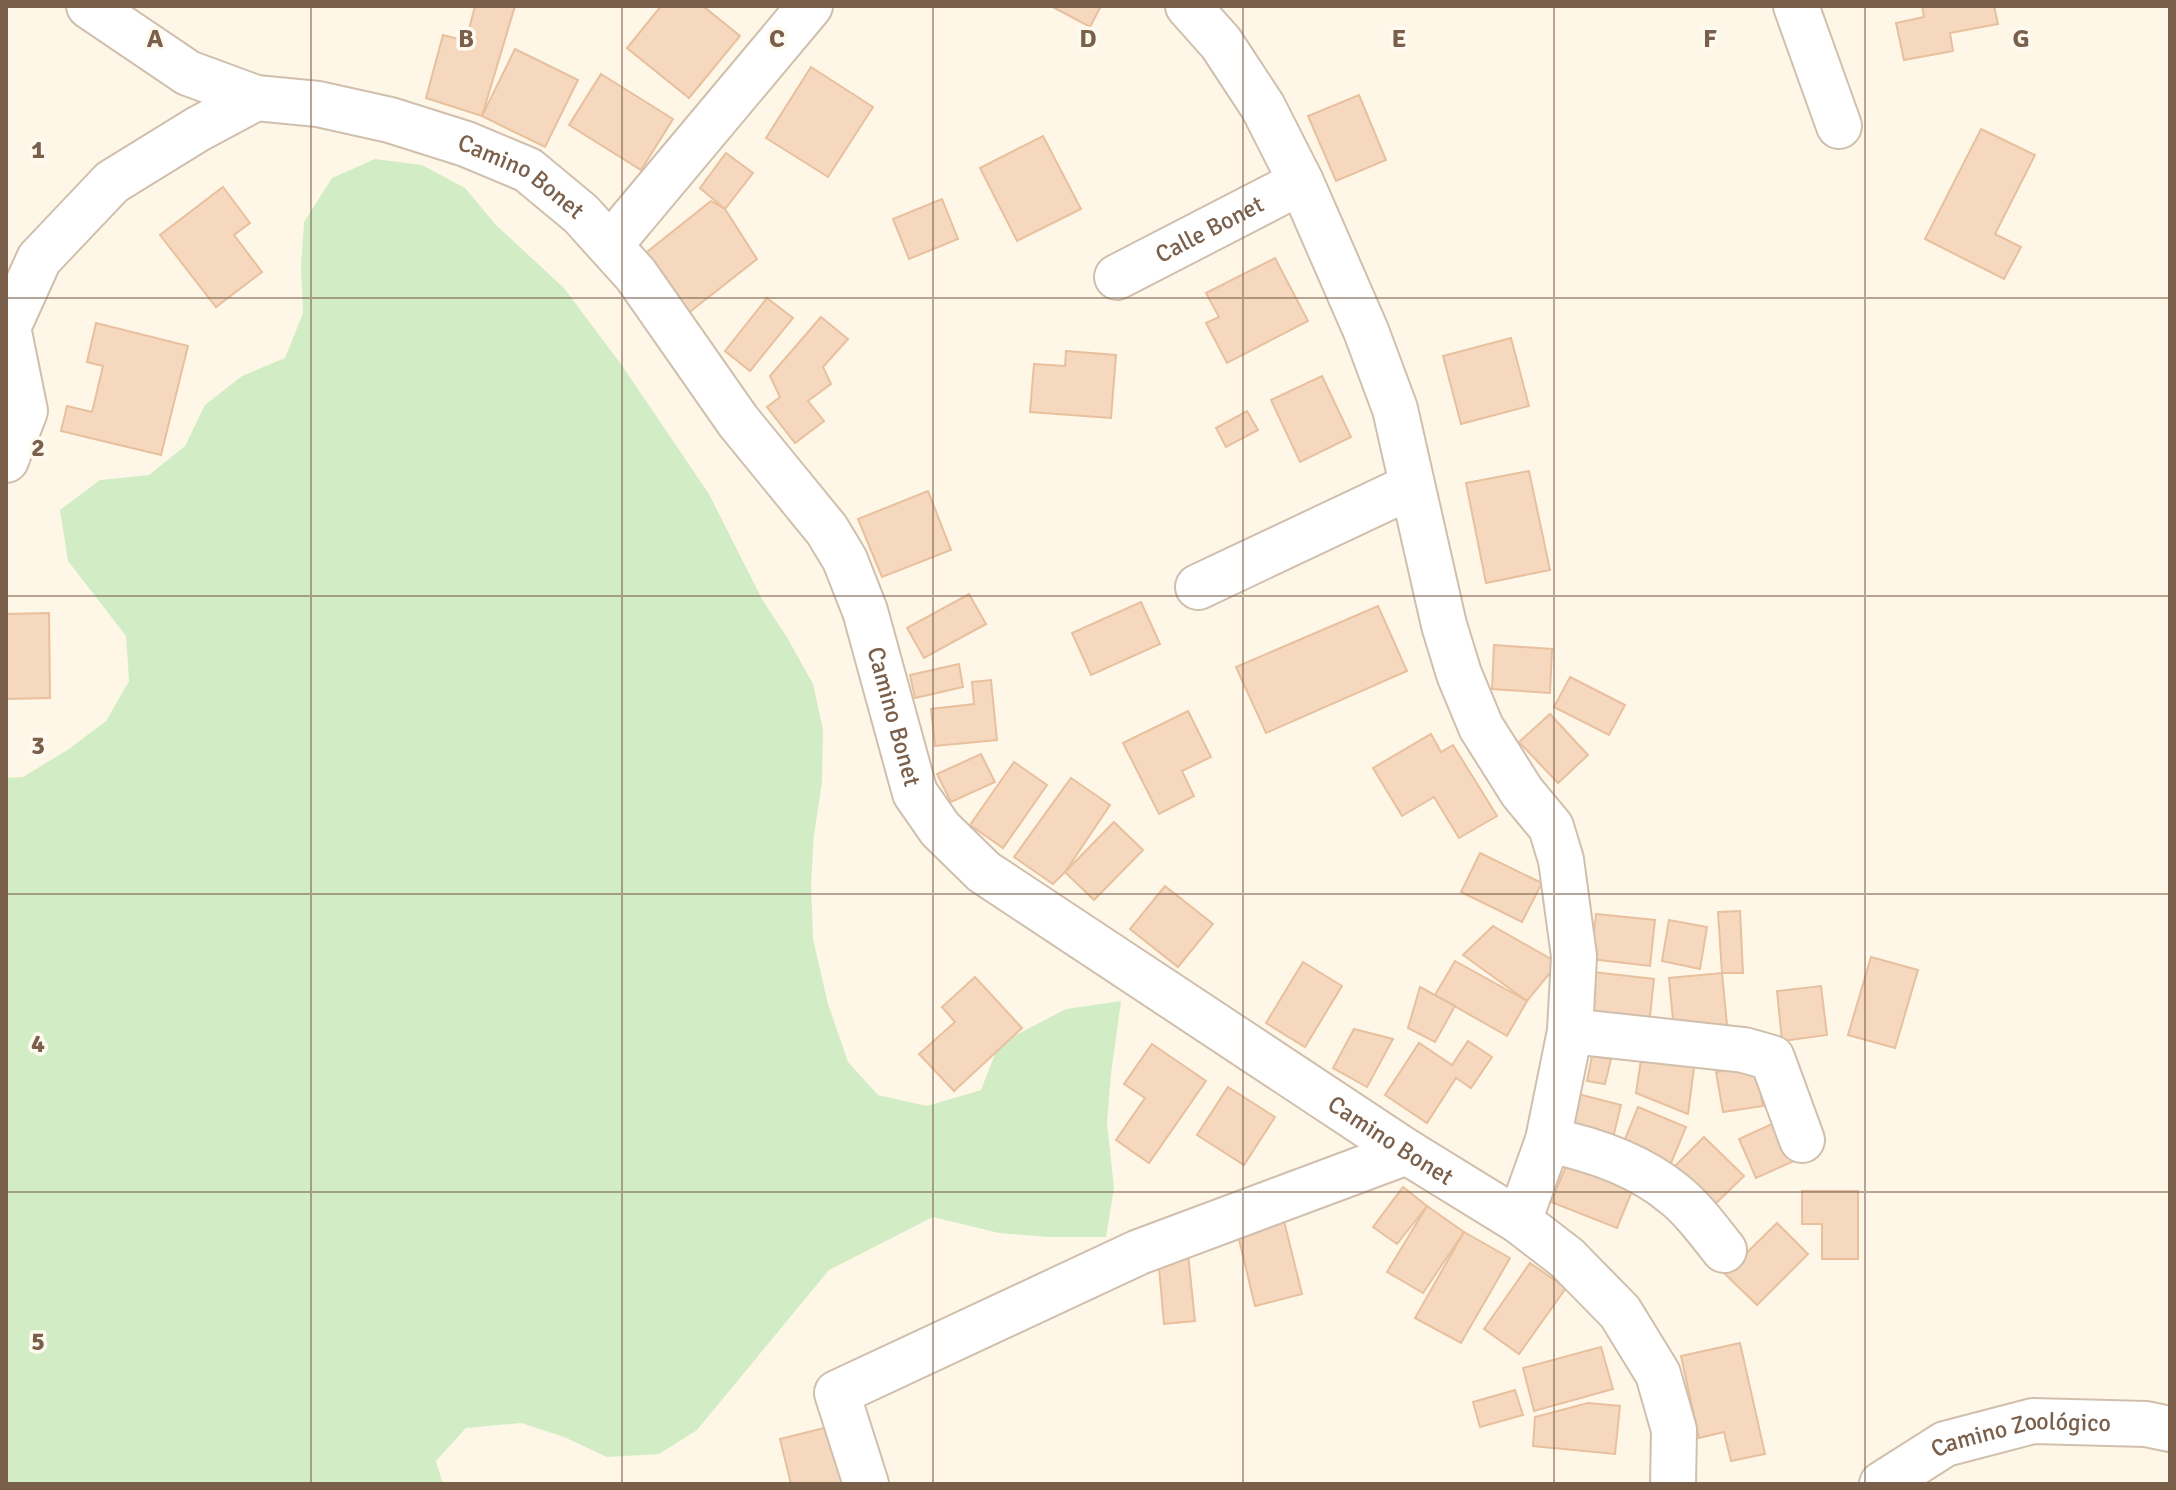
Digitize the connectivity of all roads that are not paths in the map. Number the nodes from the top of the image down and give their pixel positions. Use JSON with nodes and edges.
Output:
{"nodes":[{"id":1,"x":89,"y":6,"type":"edge"},
{"id":2,"x":810,"y":6,"type":"edge"},
{"id":3,"x":1188,"y":6,"type":"edge"},
{"id":4,"x":1796,"y":6,"type":"edge"},
{"id":5,"x":256,"y":98,"type":"junction"},
{"id":6,"x":1839,"y":126,"type":"dead end"},
{"id":7,"x":1301,"y":182,"type":"junction"},
{"id":8,"x":610,"y":245,"type":"junction"},
{"id":9,"x":1117,"y":277,"type":"dead end"},
{"id":10,"x":7,"y":329,"type":"edge"},
{"id":11,"x":6,"y":460,"type":"edge"},
{"id":12,"x":1412,"y":486,"type":"junction"},
{"id":13,"x":1198,"y":587,"type":"dead end"},
{"id":14,"x":1570,"y":1031,"type":"junction"},
{"id":15,"x":1548,"y":1140,"type":"junction"},
{"id":16,"x":1802,"y":1140,"type":"dead end"},
{"id":17,"x":1407,"y":1152,"type":"junction"},
{"id":18,"x":1519,"y":1221,"type":"junction"},
{"id":19,"x":1724,"y":1250,"type":"dead end"},
{"id":20,"x":2162,"y":1416,"type":"edge"},
{"id":21,"x":866,"y":1484,"type":"edge"},
{"id":22,"x":1673,"y":1484,"type":"edge"},
{"id":23,"x":1882,"y":1484,"type":"edge"}],
"edges":[{"from":1,"to":5,"type":"street","name":"Camino Bonet"},
{"from":2,"to":8,"type":"street"},
{"from":3,"to":7,"type":"street"},
{"from":4,"to":6,"type":"street"},
{"from":5,"to":8,"type":"street","name":"Camino Bonet"},
{"from":5,"to":10,"type":"street"},
{"from":7,"to":9,"type":"street","name":"Calle Bonet"},
{"from":7,"to":12,"type":"street"},
{"from":8,"to":17,"type":"street","name":"Camino Bonet"},
{"from":10,"to":11,"type":"street"},
{"from":12,"to":13,"type":"street"},
{"from":12,"to":14,"type":"street"},
{"from":14,"to":15,"type":"street"},
{"from":14,"to":16,"type":"street"},
{"from":15,"to":18,"type":"street"},
{"from":15,"to":19,"type":"street"},
{"from":17,"to":18,"type":"street","name":"Camino Bonet"},
{"from":17,"to":21,"type":"street"},
{"from":18,"to":22,"type":"street","name":"Camino Bonet"},
{"from":20,"to":23,"type":"street","name":"Camino Zoológico"}]}
